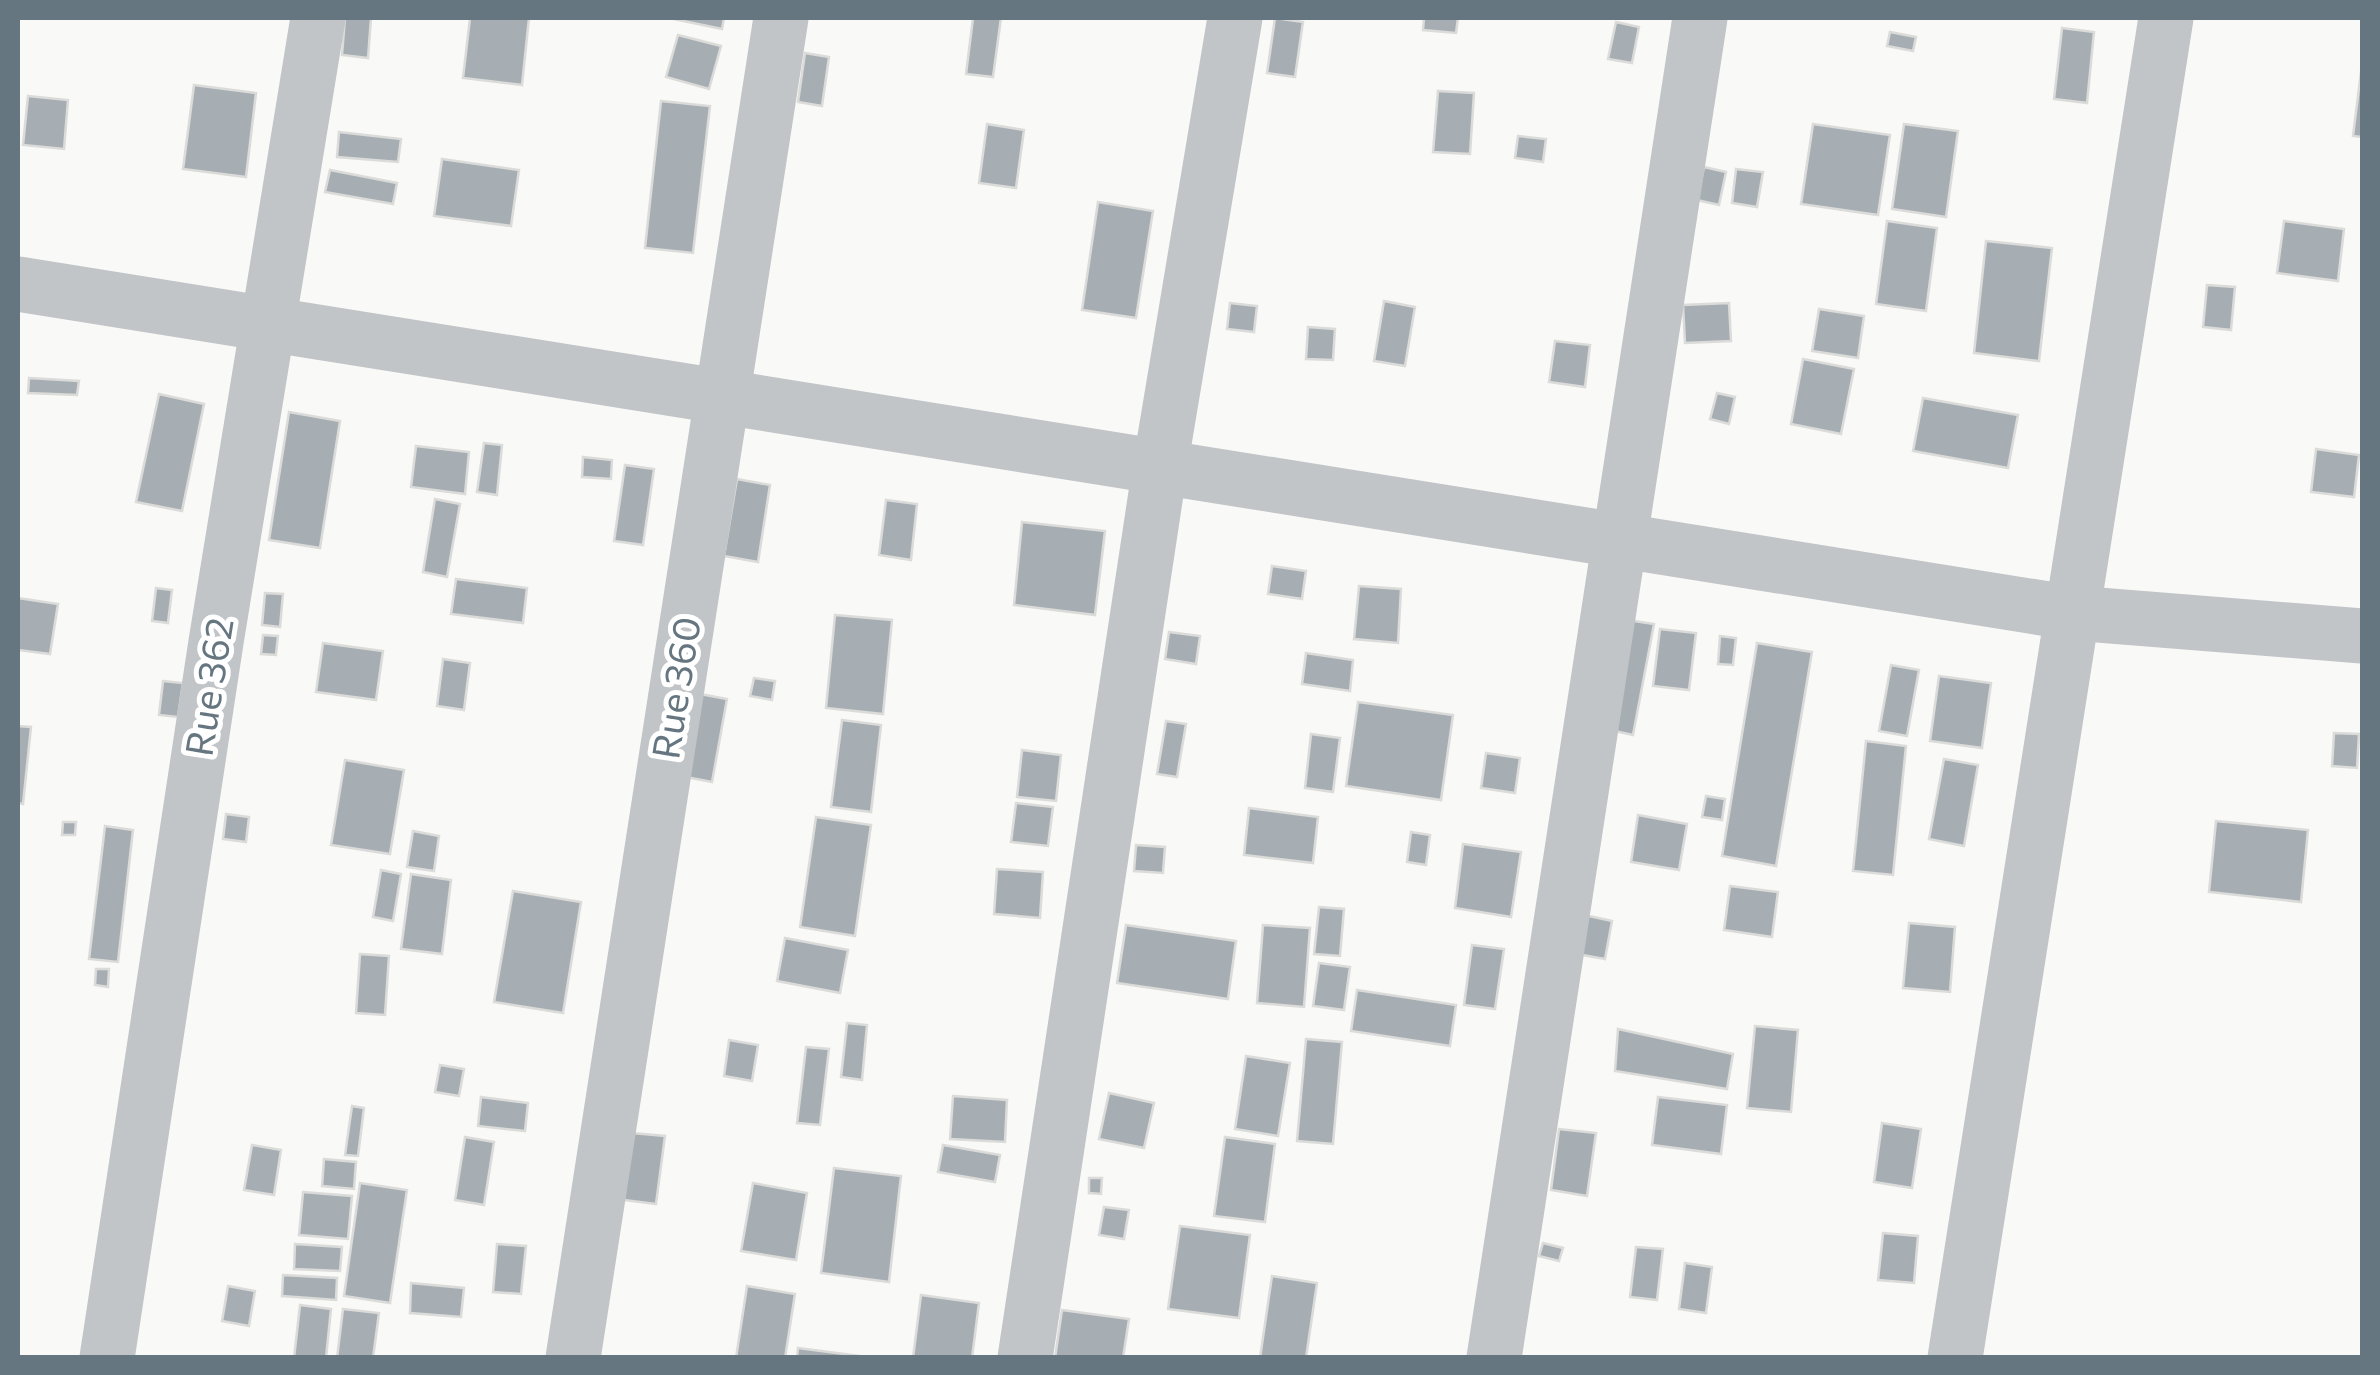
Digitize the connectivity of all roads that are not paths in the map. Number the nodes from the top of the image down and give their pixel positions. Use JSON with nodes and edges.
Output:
{"nodes":[{"id":1,"x":318,"y":18,"type":"edge"},
{"id":2,"x":781,"y":18,"type":"edge"},
{"id":3,"x":1235,"y":18,"type":"edge"},
{"id":4,"x":1700,"y":18,"type":"edge"},
{"id":5,"x":2166,"y":18,"type":"edge"},
{"id":6,"x":18,"y":284,"type":"edge"},
{"id":7,"x":268,"y":324,"type":"junction"},
{"id":8,"x":722,"y":397,"type":"junction"},
{"id":9,"x":1160,"y":467,"type":"junction"},
{"id":10,"x":1619,"y":540,"type":"junction"},
{"id":11,"x":2073,"y":613,"type":"junction"},
{"id":12,"x":2362,"y":636,"type":"edge"},
{"id":13,"x":107,"y":1358,"type":"edge"},
{"id":14,"x":572,"y":1358,"type":"edge"},
{"id":15,"x":1025,"y":1358,"type":"edge"},
{"id":16,"x":1494,"y":1358,"type":"edge"},
{"id":17,"x":1956,"y":1358,"type":"edge"}],
"edges":[{"from":1,"to":7,"type":"street","name":"Rue 362"},
{"from":2,"to":8,"type":"street","name":"Rue 360"},
{"from":3,"to":9,"type":"street"},
{"from":4,"to":10,"type":"street"},
{"from":5,"to":11,"type":"street"},
{"from":6,"to":7,"type":"street"},
{"from":7,"to":8,"type":"street"},
{"from":7,"to":13,"type":"street","name":"Rue 362"},
{"from":8,"to":9,"type":"street"},
{"from":8,"to":14,"type":"street","name":"Rue 360"},
{"from":9,"to":10,"type":"street"},
{"from":9,"to":15,"type":"street"},
{"from":10,"to":11,"type":"street"},
{"from":10,"to":16,"type":"street"},
{"from":11,"to":12,"type":"street"},
{"from":11,"to":17,"type":"street"}]}
